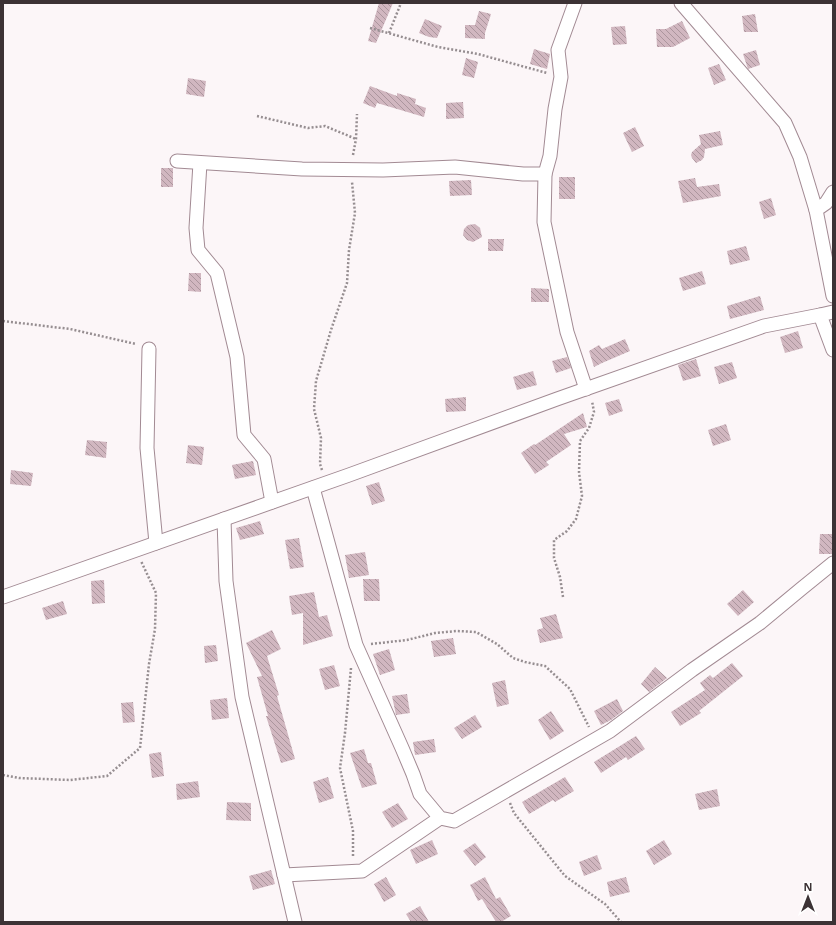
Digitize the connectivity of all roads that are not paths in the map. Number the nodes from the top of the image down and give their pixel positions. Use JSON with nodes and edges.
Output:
{"nodes":[{"id":1,"x":575,"y":3,"type":"edge"},
{"id":2,"x":681,"y":3,"type":"edge"},
{"id":3,"x":177,"y":161,"type":"dead end"},
{"id":4,"x":200,"y":162,"type":"junction"},
{"id":5,"x":545,"y":174,"type":"junction"},
{"id":6,"x":833,"y":192,"type":"edge"},
{"id":7,"x":816,"y":210,"type":"junction"},
{"id":8,"x":833,"y":296,"type":"edge"},
{"id":9,"x":833,"y":312,"type":"edge"},
{"id":10,"x":820,"y":316,"type":"junction"},
{"id":11,"x":149,"y":349,"type":"road end"},
{"id":12,"x":833,"y":350,"type":"edge"},
{"id":13,"x":586,"y":389,"type":"junction"},
{"id":14,"x":313,"y":488,"type":"junction"},
{"id":15,"x":272,"y":502,"type":"junction"},
{"id":16,"x":224,"y":519,"type":"junction"},
{"id":17,"x":156,"y":543,"type":"junction"},
{"id":18,"x":833,"y":564,"type":"edge"},
{"id":19,"x":3,"y":597,"type":"edge"},
{"id":20,"x":440,"y":818,"type":"junction"},
{"id":21,"x":284,"y":875,"type":"junction"},
{"id":22,"x":295,"y":922,"type":"edge"}],
"edges":[{"from":1,"to":5,"type":"street"},
{"from":2,"to":7,"type":"street"},
{"from":3,"to":4,"type":"street"},
{"from":4,"to":5,"type":"street"},
{"from":4,"to":15,"type":"street"},
{"from":5,"to":13,"type":"street"},
{"from":6,"to":7,"type":"street"},
{"from":7,"to":8,"type":"street"},
{"from":9,"to":10,"type":"street"},
{"from":10,"to":12,"type":"street"},
{"from":10,"to":13,"type":"street"},
{"from":11,"to":17,"type":"street"},
{"from":13,"to":14,"type":"street"},
{"from":14,"to":15,"type":"street"},
{"from":14,"to":20,"type":"street"},
{"from":15,"to":16,"type":"street"},
{"from":16,"to":17,"type":"street"},
{"from":16,"to":21,"type":"street"},
{"from":17,"to":19,"type":"street"},
{"from":18,"to":20,"type":"street"},
{"from":20,"to":21,"type":"street"},
{"from":21,"to":22,"type":"street"}]}
